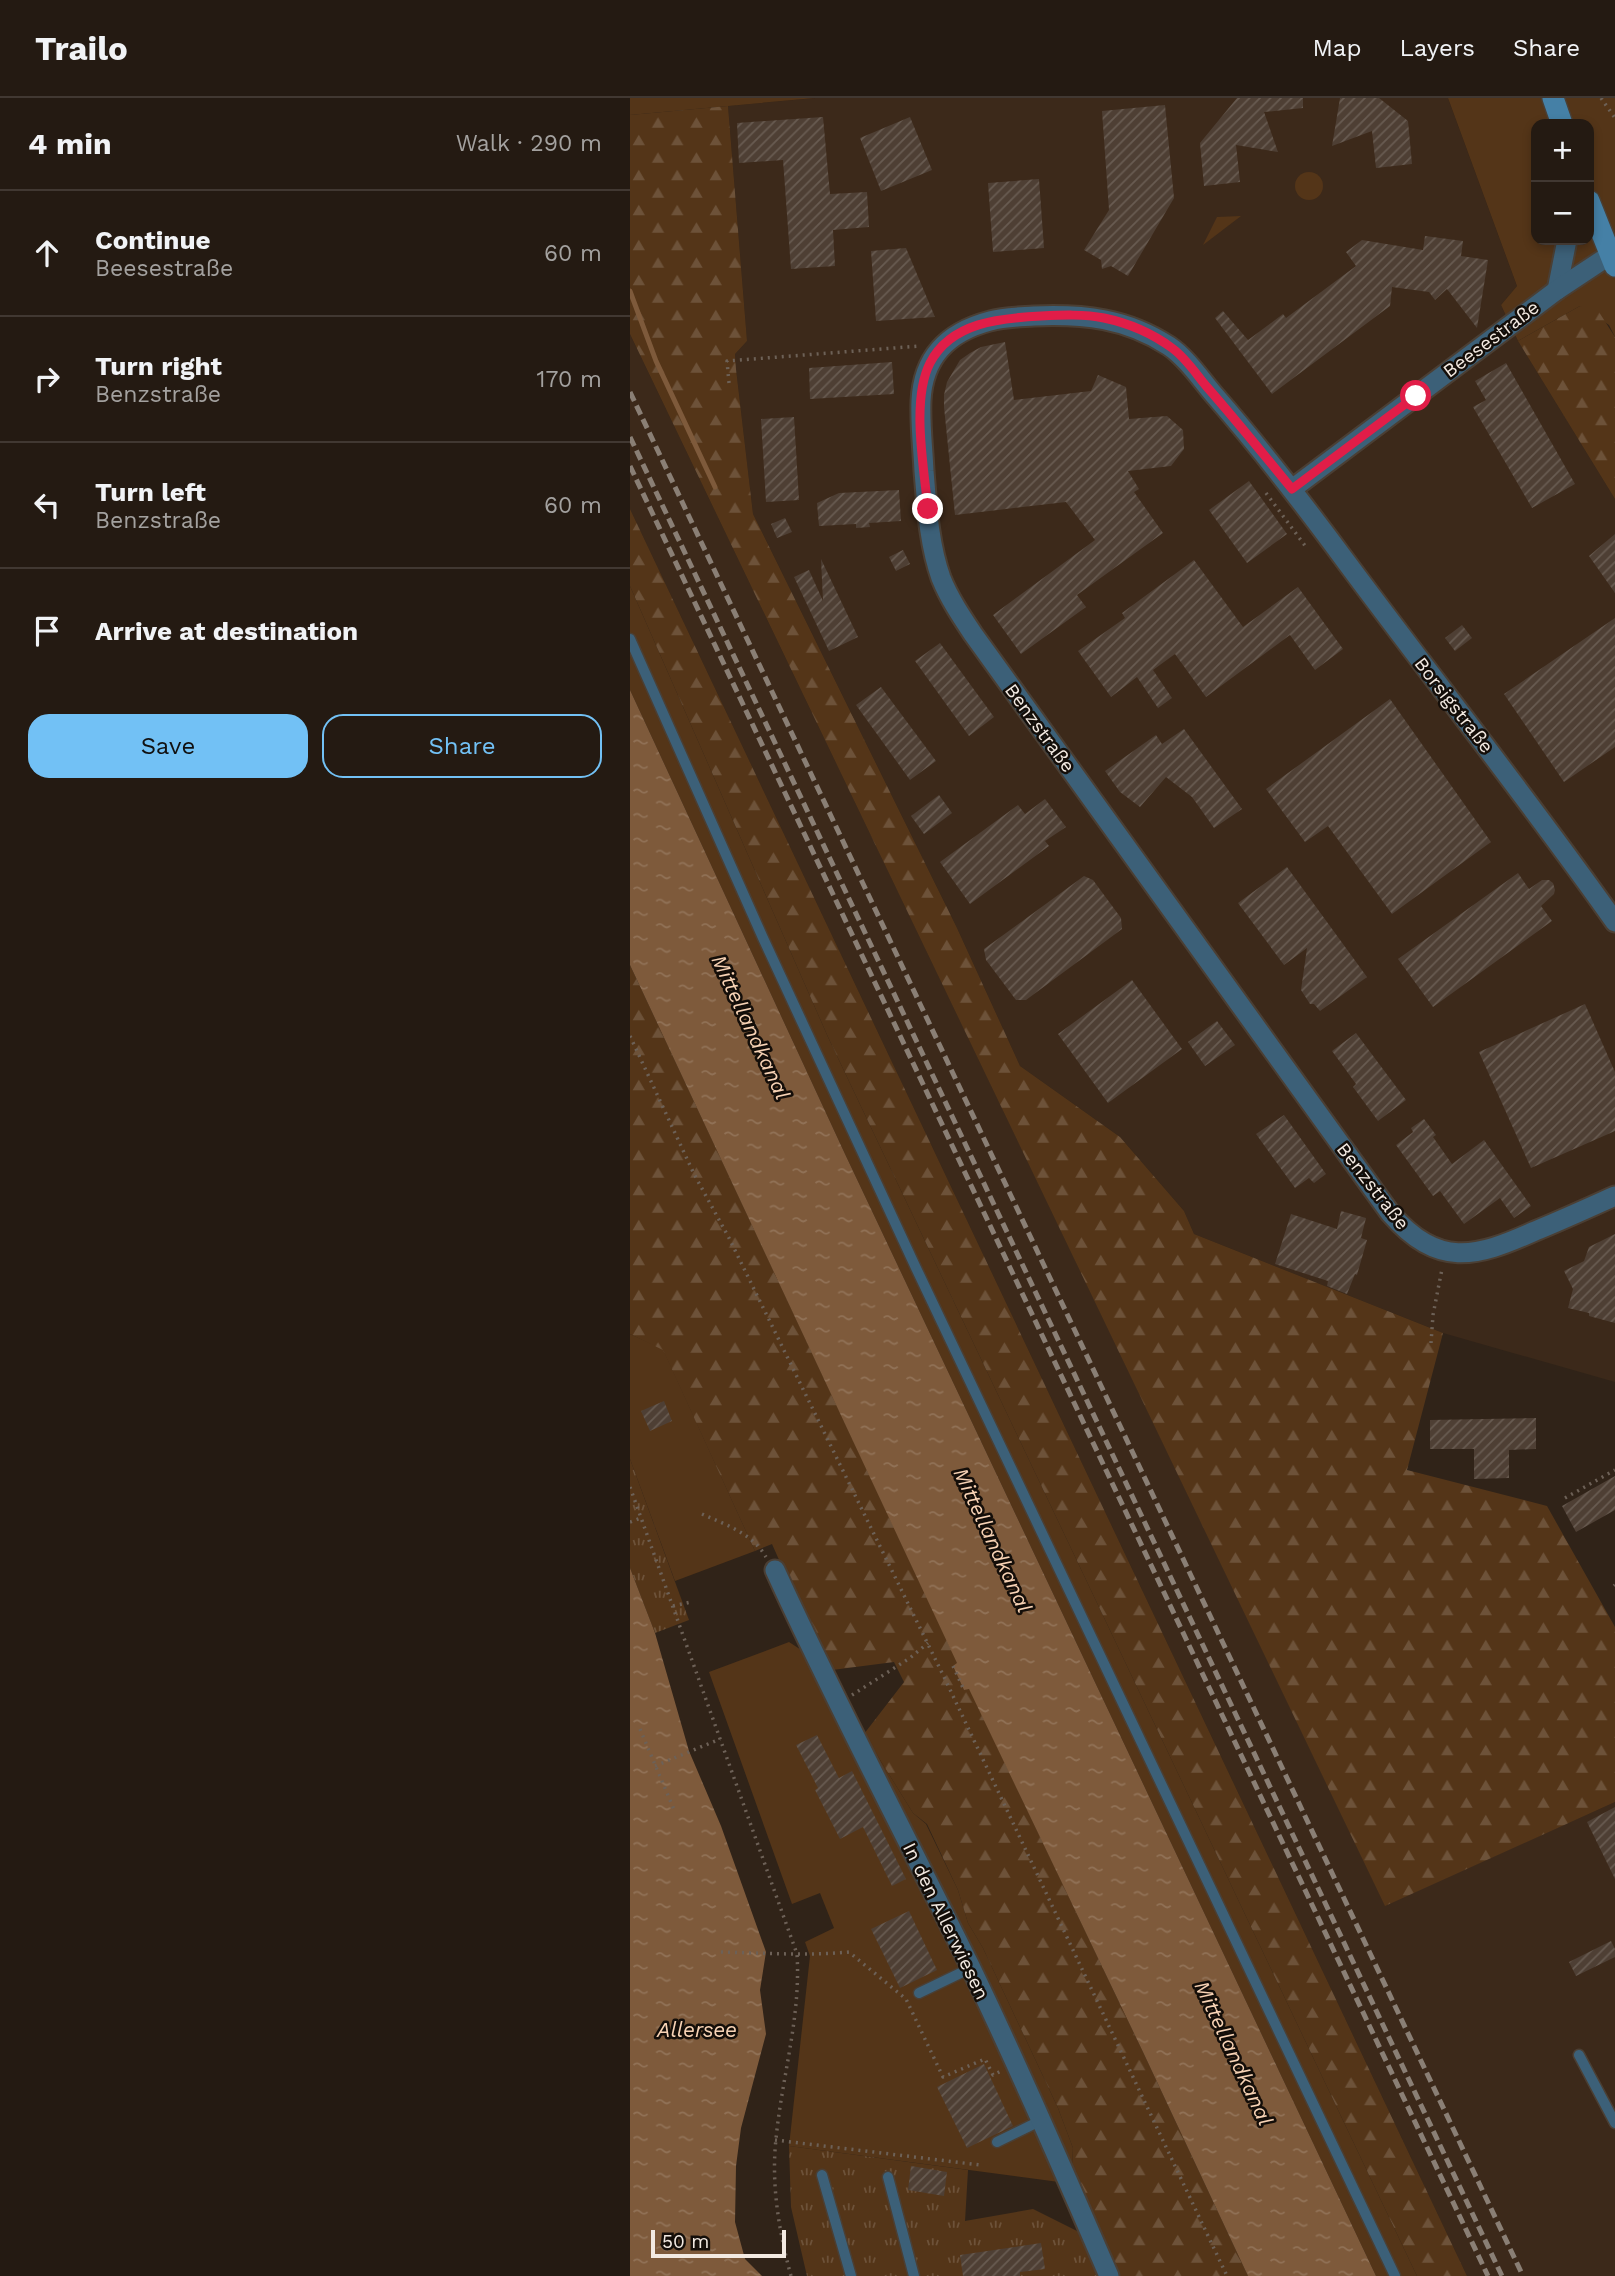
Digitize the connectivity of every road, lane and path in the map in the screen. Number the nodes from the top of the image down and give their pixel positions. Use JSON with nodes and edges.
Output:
{"nodes":[{"id":1,"x":1553,"y":98,"type":"edge"},
{"id":2,"x":1601,"y":98,"type":"edge"},
{"id":3,"x":1615,"y":118,"type":"edge"},
{"id":4,"x":1560,"y":119,"type":"edge"},
{"id":5,"x":1594,"y":214,"type":"edge"},
{"id":6,"x":1566,"y":245,"type":"edge"},
{"id":7,"x":1613,"y":261,"type":"edge"},
{"id":8,"x":1556,"y":290,"type":"junction"},
{"id":9,"x":943,"y":344,"type":"junction"},
{"id":10,"x":729,"y":383,"type":"dead end"},
{"id":11,"x":1292,"y":489,"type":"junction"},
{"id":12,"x":1266,"y":493,"type":"dead end"},
{"id":13,"x":1306,"y":547,"type":"dead end"},
{"id":14,"x":630,"y":639,"type":"edge"},
{"id":15,"x":1615,"y":922,"type":"edge"},
{"id":16,"x":630,"y":1036,"type":"edge"},
{"id":17,"x":1615,"y":1196,"type":"edge"},
{"id":18,"x":1446,"y":1252,"type":"junction"},
{"id":19,"x":1431,"y":1343,"type":"dead end"},
{"id":20,"x":1615,"y":1470,"type":"edge"},
{"id":21,"x":630,"y":1487,"type":"edge"},
{"id":22,"x":1565,"y":1498,"type":"dead end"},
{"id":23,"x":702,"y":1514,"type":"dead end"},
{"id":24,"x":641,"y":1518,"type":"junction"},
{"id":25,"x":630,"y":1522,"type":"edge"},
{"id":26,"x":775,"y":1570,"type":"joint"},
{"id":27,"x":691,"y":1602,"type":"dead end"},
{"id":28,"x":673,"y":1607,"type":"junction"},
{"id":29,"x":928,"y":1643,"type":"junction"},
{"id":30,"x":953,"y":1666,"type":"dead end"},
{"id":31,"x":957,"y":1673,"type":"junction"},
{"id":32,"x":945,"y":1679,"type":"junction"},
{"id":33,"x":964,"y":1690,"type":"dead end"},
{"id":34,"x":838,"y":1703,"type":"junction"},
{"id":35,"x":640,"y":1728,"type":"dead end"},
{"id":36,"x":720,"y":1739,"type":"junction"},
{"id":37,"x":656,"y":1766,"type":"junction"},
{"id":38,"x":675,"y":1812,"type":"dead end"},
{"id":39,"x":721,"y":1952,"type":"dead end"},
{"id":40,"x":797,"y":1954,"type":"junction"},
{"id":41,"x":971,"y":1968,"type":"junction"},
{"id":42,"x":919,"y":1993,"type":"dead end"},
{"id":43,"x":1579,"y":2055,"type":"dead end"},
{"id":44,"x":1015,"y":2065,"type":"junction"},
{"id":45,"x":1042,"y":2120,"type":"junction"},
{"id":46,"x":1615,"y":2123,"type":"edge"},
{"id":47,"x":775,"y":2140,"type":"junction"},
{"id":48,"x":997,"y":2142,"type":"dead end"},
{"id":49,"x":980,"y":2165,"type":"dead end"},
{"id":50,"x":822,"y":2175,"type":"dead end"},
{"id":51,"x":888,"y":2176,"type":"dead end"},
{"id":52,"x":792,"y":2276,"type":"edge"},
{"id":53,"x":850,"y":2276,"type":"edge"},
{"id":54,"x":914,"y":2276,"type":"edge"},
{"id":55,"x":1109,"y":2276,"type":"edge"},
{"id":56,"x":1227,"y":2276,"type":"edge"},
{"id":57,"x":1395,"y":2276,"type":"edge"}],
"edges":[{"from":1,"to":4,"type":"main road"},
{"from":2,"to":3,"type":"path"},
{"from":5,"to":7,"type":"main road"},
{"from":6,"to":8,"type":"street","name":"Beesestraße"},
{"from":7,"to":8,"type":"street","name":"Beesestraße"},
{"from":8,"to":11,"type":"street","name":"Beesestraße"},
{"from":9,"to":10,"type":"path"},
{"from":9,"to":11,"type":"street"},
{"from":9,"to":18,"type":"street","name":"Benzstraße"},
{"from":11,"to":15,"type":"street","name":"Borsigstraße"},
{"from":12,"to":13,"type":"path"},
{"from":14,"to":57,"type":"lane"},
{"from":16,"to":29,"type":"path"},
{"from":17,"to":18,"type":"street","name":"Benzstraße"},
{"from":18,"to":19,"type":"path"},
{"from":20,"to":22,"type":"path"},
{"from":21,"to":24,"type":"path"},
{"from":23,"to":26,"type":"path"},
{"from":24,"to":25,"type":"path"},
{"from":24,"to":28,"type":"path"},
{"from":26,"to":34,"type":"street","name":"In den Allerwiesen"},
{"from":27,"to":28,"type":"path"},
{"from":28,"to":36,"type":"path"},
{"from":29,"to":32,"type":"path"},
{"from":29,"to":34,"type":"path"},
{"from":30,"to":31,"type":"path"},
{"from":31,"to":32,"type":"path"},
{"from":31,"to":33,"type":"path"},
{"from":32,"to":56,"type":"path"},
{"from":34,"to":41,"type":"street","name":"In den Allerwiesen"},
{"from":35,"to":37,"type":"path"},
{"from":36,"to":37,"type":"path"},
{"from":36,"to":40,"type":"path"},
{"from":37,"to":38,"type":"path"},
{"from":39,"to":40,"type":"path"},
{"from":40,"to":44,"type":"path"},
{"from":40,"to":47,"type":"path"},
{"from":41,"to":42,"type":"lane"},
{"from":41,"to":44,"type":"street","name":"In den Allerwiesen"},
{"from":43,"to":46,"type":"lane"},
{"from":44,"to":45,"type":"street","name":"In den Allerwiesen"},
{"from":45,"to":48,"type":"lane"},
{"from":45,"to":55,"type":"street","name":"In den Allerwiesen"},
{"from":47,"to":49,"type":"path"},
{"from":47,"to":52,"type":"path"},
{"from":50,"to":53,"type":"lane"},
{"from":51,"to":54,"type":"lane"}]}
